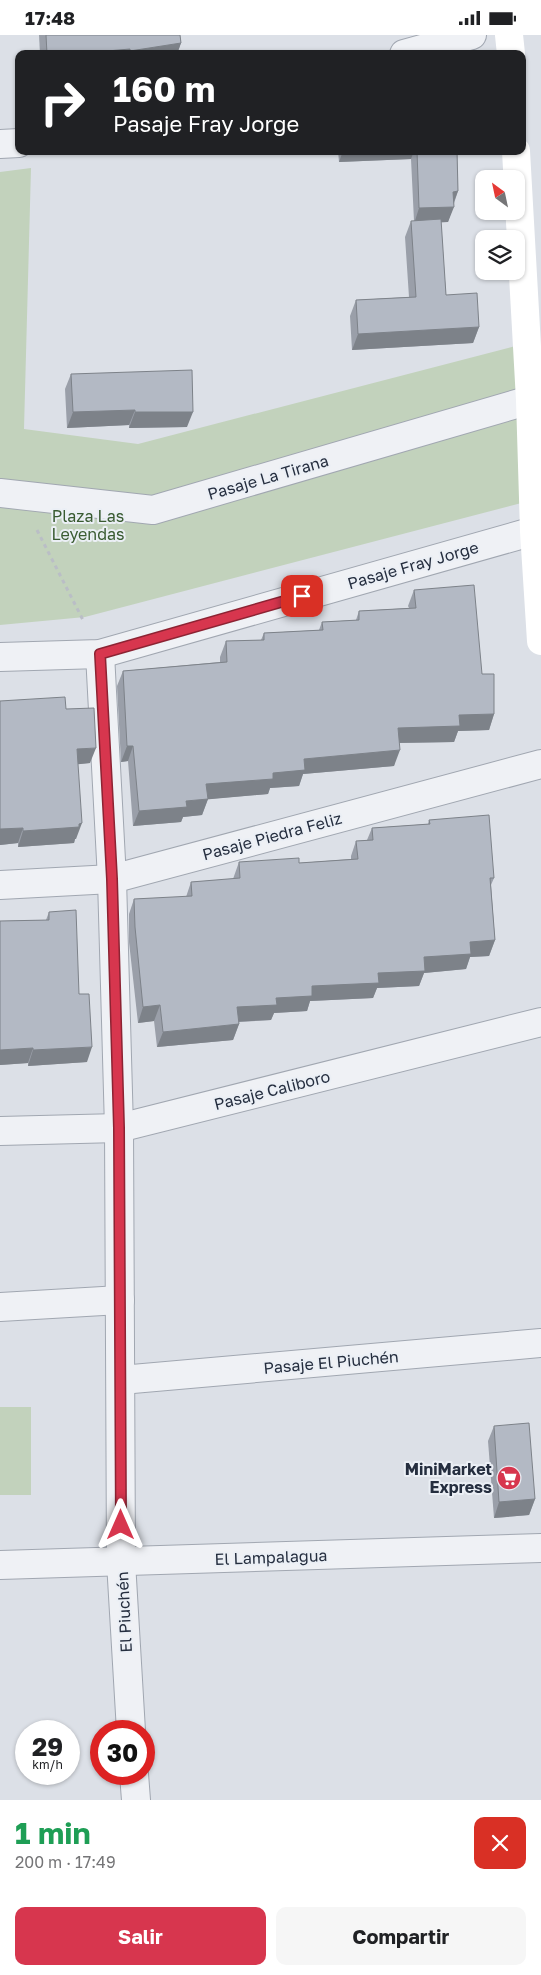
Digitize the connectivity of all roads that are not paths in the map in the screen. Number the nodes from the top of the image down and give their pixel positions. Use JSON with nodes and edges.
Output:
{"nodes":[{"id":1,"x":472,"y":35,"type":"edge"},
{"id":2,"x":510,"y":35,"type":"edge"},
{"id":3,"x":418,"y":50,"type":"edge"},
{"id":4,"x":510,"y":50,"type":"edge"},
{"id":5,"x":15,"y":143,"type":"edge"},
{"id":6,"x":0,"y":144,"type":"edge"},
{"id":7,"x":516,"y":155,"type":"edge"},
{"id":8,"x":530,"y":400,"type":"junction"},
{"id":9,"x":10,"y":495,"type":"edge"},
{"id":10,"x":534,"y":531,"type":"junction"},
{"id":11,"x":541,"y":641,"type":"edge"},
{"id":12,"x":100,"y":654,"type":"junction"},
{"id":13,"x":0,"y":657,"type":"edge"},
{"id":14,"x":541,"y":764,"type":"edge"},
{"id":15,"x":112,"y":879,"type":"junction"},
{"id":16,"x":0,"y":885,"type":"edge"},
{"id":17,"x":541,"y":1022,"type":"edge"},
{"id":18,"x":119,"y":1128,"type":"junction"},
{"id":19,"x":0,"y":1131,"type":"edge"},
{"id":20,"x":120,"y":1300,"type":"junction"},
{"id":21,"x":0,"y":1307,"type":"edge"},
{"id":22,"x":541,"y":1343,"type":"edge"},
{"id":23,"x":120,"y":1380,"type":"junction"},
{"id":24,"x":541,"y":1548,"type":"edge"},
{"id":25,"x":121,"y":1562,"type":"junction"},
{"id":26,"x":0,"y":1565,"type":"edge"},
{"id":27,"x":130,"y":1720,"type":"edge"},
{"id":28,"x":135,"y":1785,"type":"edge"},
{"id":29,"x":136,"y":1800,"type":"edge"}],
"edges":[{"from":1,"to":3,"type":"street"},
{"from":2,"to":4,"type":"main road"},
{"from":5,"to":6,"type":"street"},
{"from":7,"to":8,"type":"main road"},
{"from":8,"to":9,"type":"street","name":"Pasaje La Tirana"},
{"from":8,"to":10,"type":"main road"},
{"from":10,"to":11,"type":"main road"},
{"from":10,"to":12,"type":"street","name":"Pasaje Fray Jorge"},
{"from":12,"to":13,"type":"street","name":"Pasaje Fray Jorge"},
{"from":12,"to":15,"type":"street","name":"El Piuchén"},
{"from":14,"to":15,"type":"street","name":"Pasaje Piedra Feliz"},
{"from":15,"to":16,"type":"street","name":"Pasaje Piedra Feliz"},
{"from":15,"to":18,"type":"street","name":"El Piuchén"},
{"from":17,"to":18,"type":"street","name":"Pasaje Caliboro"},
{"from":18,"to":19,"type":"street","name":"Pasaje Caliboro"},
{"from":18,"to":20,"type":"street","name":"El Piuchén"},
{"from":20,"to":21,"type":"street"},
{"from":20,"to":23,"type":"street","name":"El Piuchén"},
{"from":22,"to":23,"type":"street","name":"Pasaje El Piuchén"},
{"from":23,"to":25,"type":"street","name":"El Piuchén"},
{"from":24,"to":25,"type":"street","name":"El Lampalagua"},
{"from":25,"to":26,"type":"street","name":"El Lampalagua"},
{"from":25,"to":27,"type":"street","name":"El Piuchén"},
{"from":28,"to":29,"type":"street"}]}
